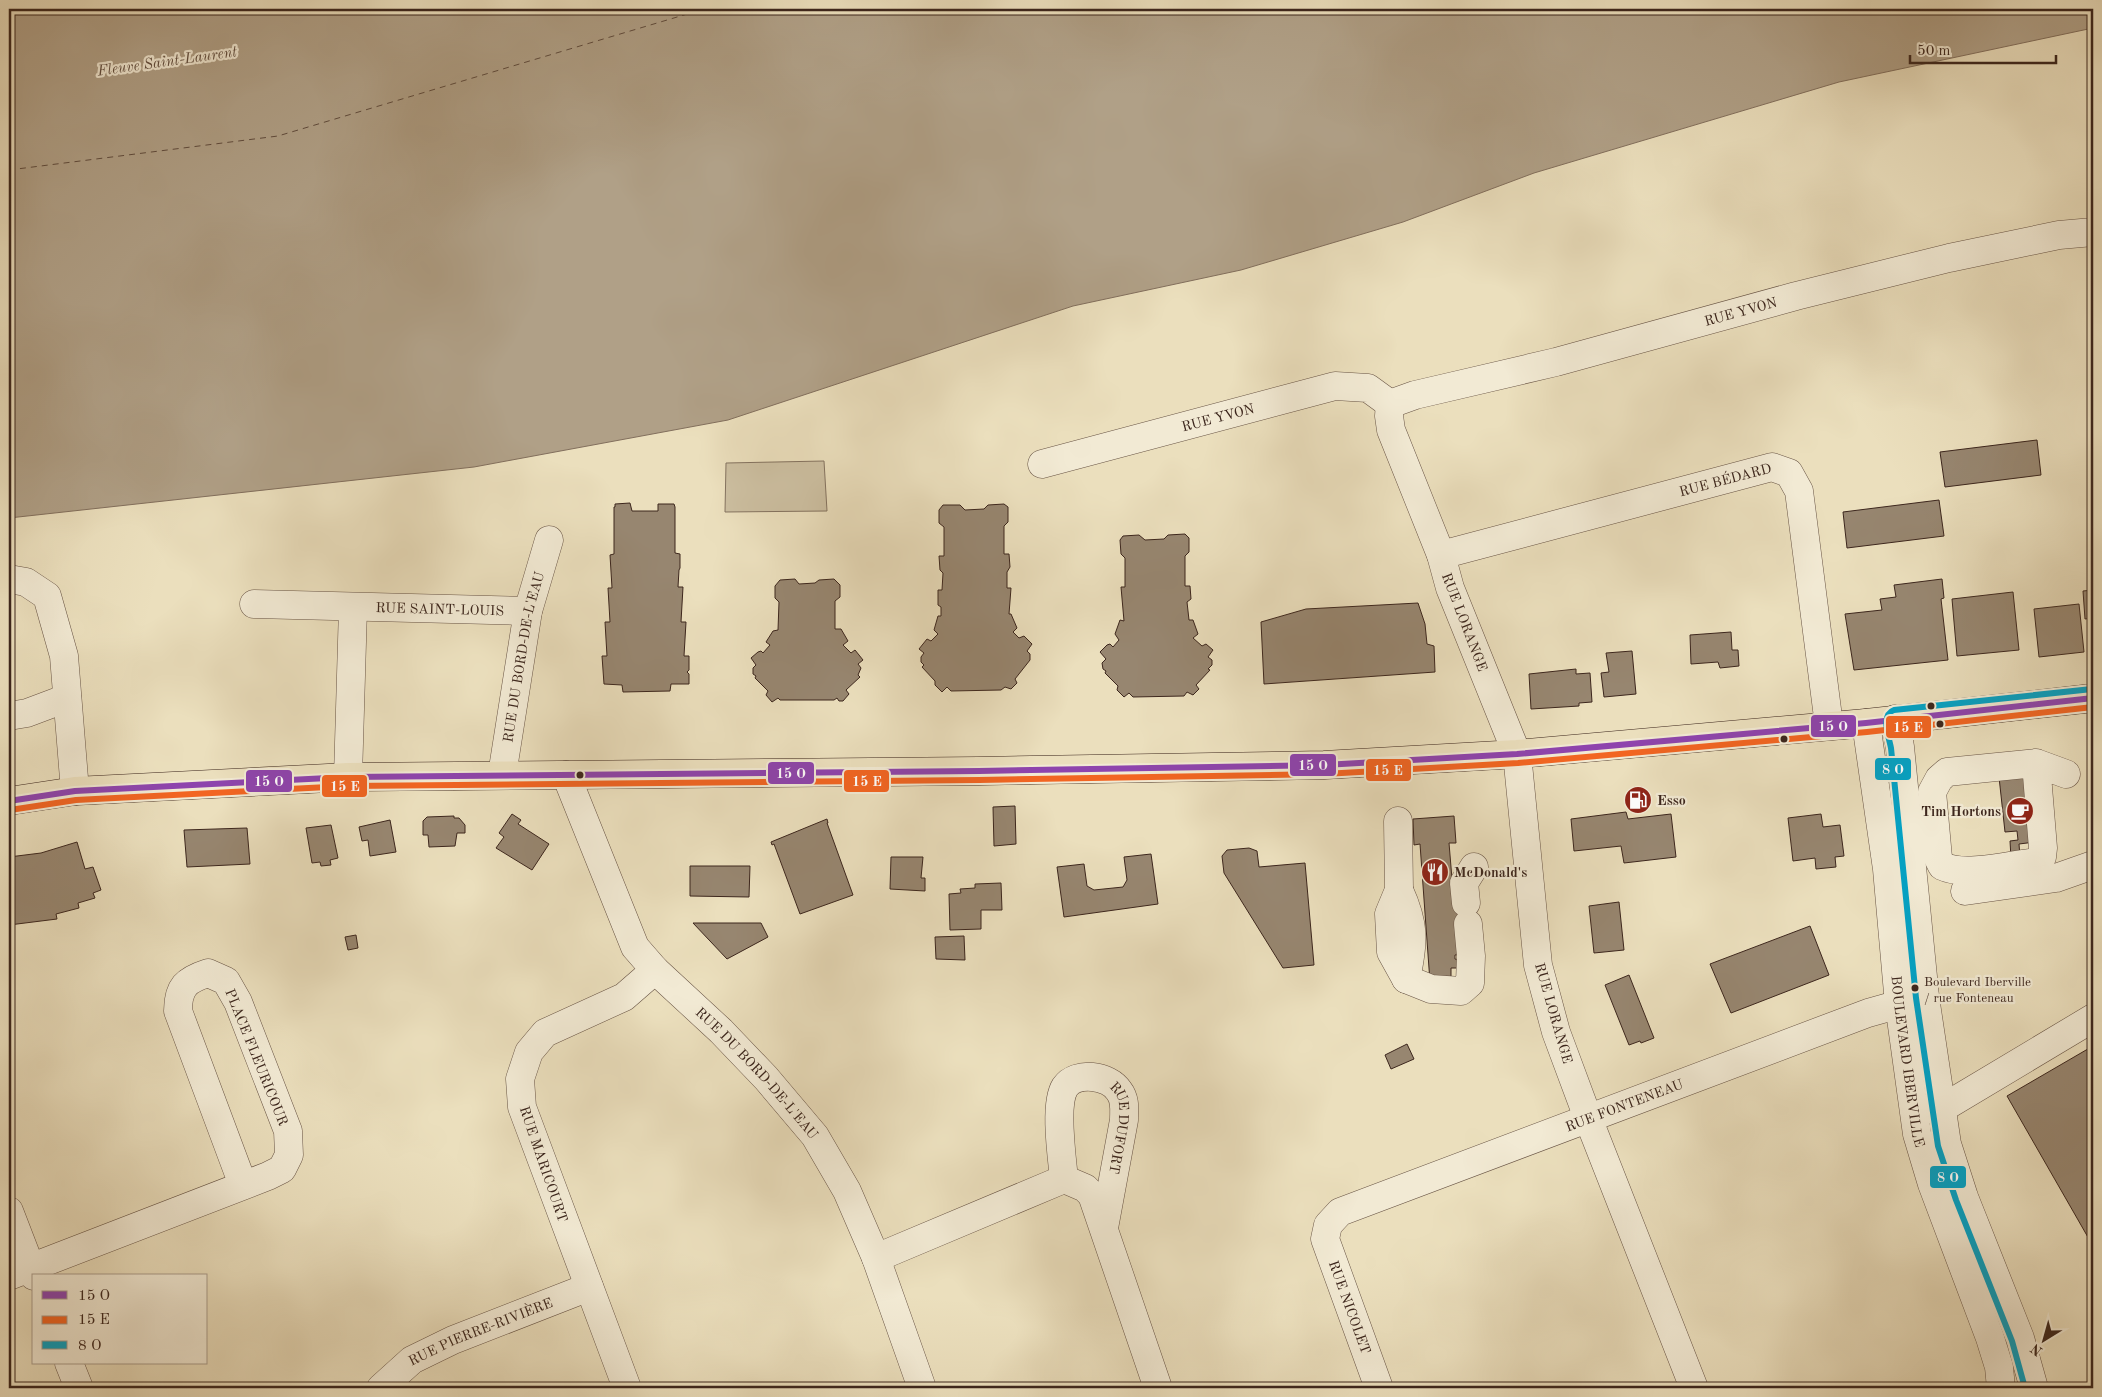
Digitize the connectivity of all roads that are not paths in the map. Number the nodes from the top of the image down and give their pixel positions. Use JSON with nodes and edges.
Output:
{"nodes":[{"id":1,"x":2093,"y":232,"type":"edge"},
{"id":2,"x":1391,"y":417,"type":"junction"},
{"id":3,"x":1042,"y":464,"type":"dead end"},
{"id":4,"x":549,"y":540,"type":"dead end"},
{"id":5,"x":1441,"y":555,"type":"junction"},
{"id":6,"x":9,"y":579,"type":"edge"},
{"id":7,"x":254,"y":604,"type":"dead end"},
{"id":8,"x":352,"y":608,"type":"junction"},
{"id":9,"x":528,"y":611,"type":"junction"},
{"id":10,"x":67,"y":698,"type":"junction"},
{"id":11,"x":2093,"y":698,"type":"edge"},
{"id":12,"x":9,"y":716,"type":"edge"},
{"id":13,"x":1895,"y":719,"type":"junction"},
{"id":14,"x":1866,"y":723,"type":"junction"},
{"id":15,"x":1829,"y":725,"type":"junction"},
{"id":16,"x":1516,"y":754,"type":"junction"},
{"id":17,"x":2036,"y":763,"type":"junction"},
{"id":18,"x":2066,"y":774,"type":"dead end"},
{"id":19,"x":502,"y":775,"type":"junction"},
{"id":20,"x":566,"y":775,"type":"junction"},
{"id":21,"x":348,"y":777,"type":"junction"},
{"id":22,"x":75,"y":791,"type":"junction"},
{"id":23,"x":9,"y":801,"type":"edge"},
{"id":24,"x":1398,"y":821,"type":"dead end"},
{"id":25,"x":2093,"y":865,"type":"edge"},
{"id":26,"x":1474,"y":867,"type":"dead end"},
{"id":27,"x":1972,"y":883,"type":"junction"},
{"id":28,"x":655,"y":970,"type":"junction"},
{"id":29,"x":1925,"y":997,"type":"junction"},
{"id":30,"x":1899,"y":1004,"type":"junction"},
{"id":31,"x":2093,"y":1018,"type":"edge"},
{"id":32,"x":1941,"y":1108,"type":"junction"},
{"id":33,"x":1914,"y":1109,"type":"junction"},
{"id":34,"x":1588,"y":1118,"type":"junction"},
{"id":35,"x":1064,"y":1179,"type":"junction"},
{"id":36,"x":243,"y":1185,"type":"junction"},
{"id":37,"x":9,"y":1210,"type":"edge"},
{"id":38,"x":1328,"y":1225,"type":"joint"},
{"id":39,"x":1103,"y":1229,"type":"junction"},
{"id":40,"x":876,"y":1258,"type":"junction"},
{"id":41,"x":24,"y":1273,"type":"edge"},
{"id":42,"x":588,"y":1287,"type":"junction"},
{"id":43,"x":69,"y":1364,"type":"edge"},
{"id":44,"x":79,"y":1388,"type":"edge"},
{"id":45,"x":381,"y":1388,"type":"edge"},
{"id":46,"x":627,"y":1388,"type":"edge"},
{"id":47,"x":922,"y":1388,"type":"edge"},
{"id":48,"x":1158,"y":1388,"type":"edge"},
{"id":49,"x":1380,"y":1388,"type":"edge"},
{"id":50,"x":1694,"y":1388,"type":"edge"},
{"id":51,"x":2001,"y":1388,"type":"edge"},
{"id":52,"x":2034,"y":1388,"type":"edge"}],
"edges":[{"from":1,"to":2,"type":"street","name":"RUE YVON"},
{"from":2,"to":3,"type":"street","name":"RUE YVON"},
{"from":2,"to":5,"type":"street","name":"RUE LORANGE"},
{"from":4,"to":9,"type":"street","name":"RUE DU BORD-DE-L'EAU"},
{"from":5,"to":15,"type":"street","name":"RUE BÉDARD"},
{"from":5,"to":16,"type":"street","name":"RUE LORANGE"},
{"from":6,"to":10,"type":"street"},
{"from":7,"to":8,"type":"street","name":"RUE SAINT-LOUIS"},
{"from":8,"to":9,"type":"street","name":"RUE SAINT-LOUIS"},
{"from":8,"to":21,"type":"street"},
{"from":9,"to":19,"type":"street","name":"RUE DU BORD-DE-L'EAU"},
{"from":10,"to":12,"type":"street"},
{"from":10,"to":22,"type":"street"},
{"from":11,"to":13,"type":"main road"},
{"from":13,"to":14,"type":"main road"},
{"from":13,"to":29,"type":"street","name":"BOULEVARD IBERVILLE"},
{"from":14,"to":15,"type":"main road"},
{"from":14,"to":30,"type":"street","name":"BOULEVARD IBERVILLE"},
{"from":15,"to":16,"type":"main road"},
{"from":16,"to":20,"type":"main road"},
{"from":16,"to":34,"type":"street","name":"RUE LORANGE"},
{"from":17,"to":18,"type":"street"},
{"from":17,"to":27,"type":"street"},
{"from":17,"to":27,"type":"street"},
{"from":19,"to":20,"type":"main road"},
{"from":19,"to":21,"type":"main road"},
{"from":20,"to":28,"type":"street","name":"RUE DU BORD-DE-L'EAU"},
{"from":21,"to":22,"type":"main road"},
{"from":22,"to":23,"type":"main road"},
{"from":24,"to":26,"type":"street"},
{"from":25,"to":27,"type":"street"},
{"from":28,"to":40,"type":"street","name":"RUE DU BORD-DE-L'EAU"},
{"from":28,"to":42,"type":"street","name":"RUE MARICOURT"},
{"from":29,"to":30,"type":"street","name":"RUE FONTENEAU"},
{"from":29,"to":32,"type":"street","name":"BOULEVARD IBERVILLE"},
{"from":30,"to":33,"type":"street","name":"BOULEVARD IBERVILLE"},
{"from":30,"to":34,"type":"street","name":"RUE FONTENEAU"},
{"from":31,"to":32,"type":"street"},
{"from":32,"to":33,"type":"street"},
{"from":32,"to":52,"type":"street","name":"BOULEVARD IBERVILLE"},
{"from":33,"to":51,"type":"street","name":"BOULEVARD IBERVILLE"},
{"from":34,"to":38,"type":"street","name":"RUE FONTENEAU"},
{"from":34,"to":50,"type":"street","name":"RUE LORANGE"},
{"from":35,"to":39,"type":"street","name":"RUE DUFORT"},
{"from":35,"to":39,"type":"street","name":"RUE DUFORT"},
{"from":35,"to":40,"type":"street"},
{"from":36,"to":36,"type":"street","name":"PLACE FLEURICOUR"},
{"from":36,"to":41,"type":"street","name":"PLACE FLEURICOUR"},
{"from":37,"to":41,"type":"street"},
{"from":38,"to":49,"type":"street","name":"RUE NICOLET"},
{"from":39,"to":48,"type":"street","name":"RUE DUFORT"},
{"from":40,"to":47,"type":"street","name":"RUE DU BORD-DE-L'EAU"},
{"from":42,"to":45,"type":"street","name":"RUE PIERRE-RIVIÈRE"},
{"from":42,"to":46,"type":"street","name":"RUE MARICOURT"},
{"from":43,"to":44,"type":"street"}]}
